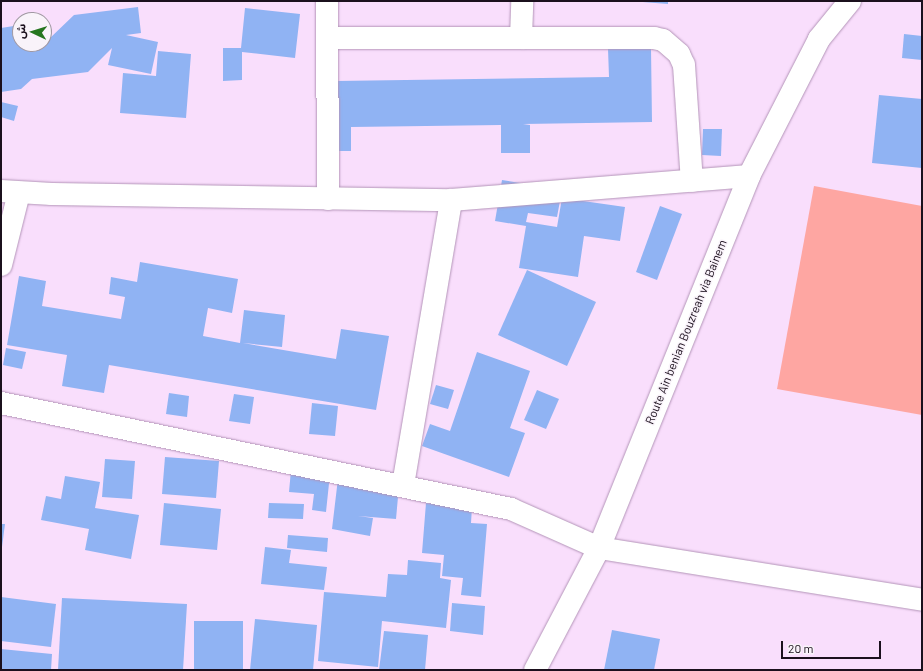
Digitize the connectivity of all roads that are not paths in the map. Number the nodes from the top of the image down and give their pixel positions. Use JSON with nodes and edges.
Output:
{"nodes":[{"id":1,"x":327,"y":1,"type":"edge"},
{"id":2,"x":522,"y":1,"type":"edge"},
{"id":3,"x":850,"y":1,"type":"edge"},
{"id":4,"x":329,"y":38,"type":"junction"},
{"id":5,"x":521,"y":38,"type":"junction"},
{"id":6,"x":749,"y":176,"type":"junction"},
{"id":7,"x":692,"y":181,"type":"junction"},
{"id":8,"x":10,"y":192,"type":"edge"},
{"id":9,"x":328,"y":199,"type":"junction"},
{"id":10,"x":451,"y":200,"type":"junction"},
{"id":11,"x":1,"y":265,"type":"edge"},
{"id":12,"x":1,"y":403,"type":"edge"},
{"id":13,"x":403,"y":485,"type":"junction"},
{"id":14,"x":599,"y":548,"type":"junction"},
{"id":15,"x":922,"y":600,"type":"edge"},
{"id":16,"x":535,"y":670,"type":"edge"}],
"edges":[{"from":1,"to":4,"type":"street"},
{"from":2,"to":5,"type":"street"},
{"from":3,"to":6,"type":"street","name":"Route Ain benian Bouzreah via Bainem"},
{"from":4,"to":5,"type":"street"},
{"from":4,"to":9,"type":"street"},
{"from":5,"to":7,"type":"street"},
{"from":6,"to":7,"type":"street"},
{"from":6,"to":14,"type":"street","name":"Route Ain benian Bouzreah via Bainem"},
{"from":7,"to":10,"type":"street"},
{"from":8,"to":9,"type":"street"},
{"from":8,"to":11,"type":"street"},
{"from":9,"to":10,"type":"street"},
{"from":10,"to":13,"type":"street"},
{"from":12,"to":13,"type":"street"},
{"from":13,"to":14,"type":"street"},
{"from":14,"to":15,"type":"street"},
{"from":14,"to":16,"type":"street","name":"Route Ain benian Bouzreah via Bainem"}]}
